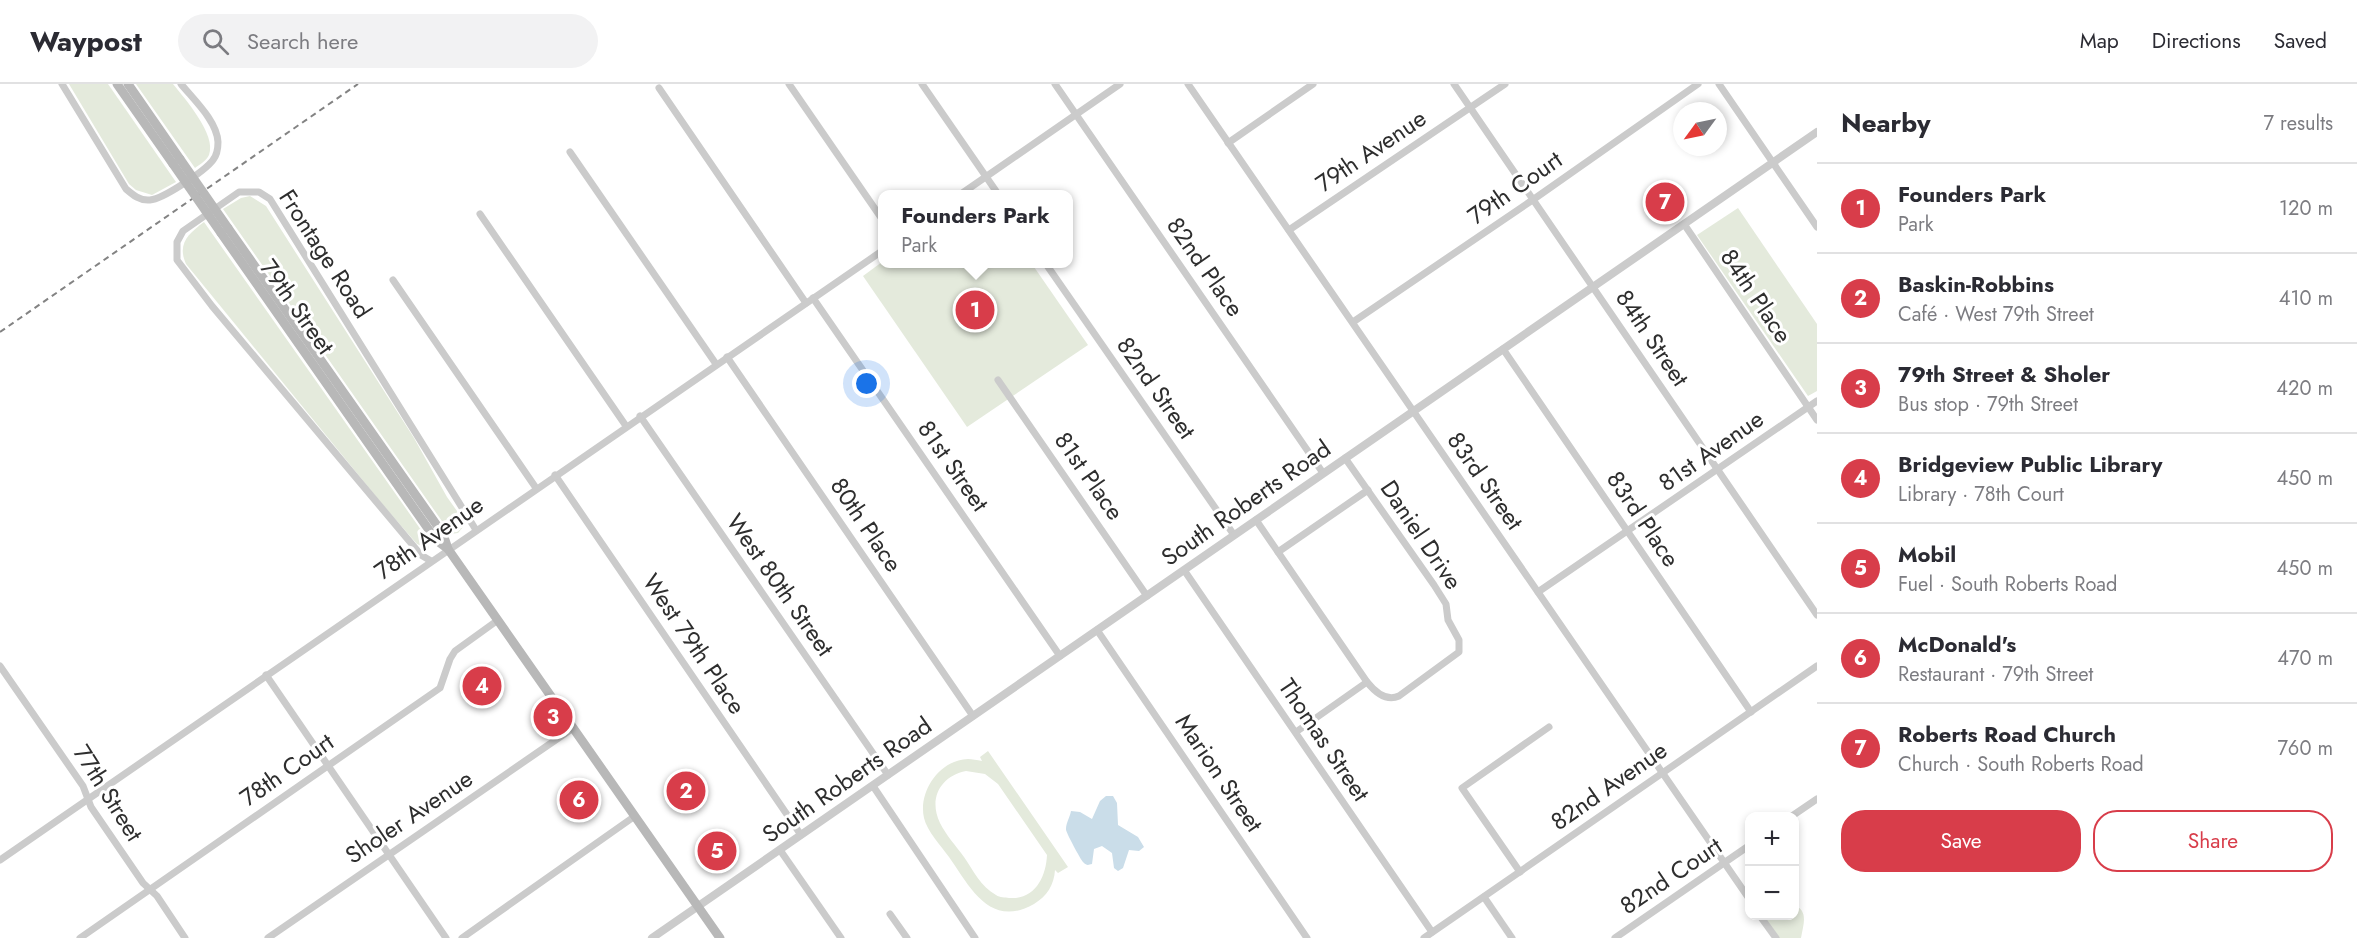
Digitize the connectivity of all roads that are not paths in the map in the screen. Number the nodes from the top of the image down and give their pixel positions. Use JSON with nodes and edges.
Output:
{"nodes":[{"id":1,"x":62,"y":84,"type":"edge"},
{"id":2,"x":117,"y":84,"type":"edge"},
{"id":3,"x":128,"y":84,"type":"edge"},
{"id":4,"x":181,"y":84,"type":"edge"},
{"id":5,"x":789,"y":84,"type":"edge"},
{"id":6,"x":922,"y":84,"type":"edge"},
{"id":7,"x":1055,"y":84,"type":"edge"},
{"id":8,"x":1120,"y":84,"type":"edge"},
{"id":9,"x":1188,"y":84,"type":"edge"},
{"id":10,"x":1313,"y":84,"type":"edge"},
{"id":11,"x":1454,"y":84,"type":"edge"},
{"id":12,"x":1505,"y":84,"type":"edge"},
{"id":13,"x":1698,"y":84,"type":"edge"},
{"id":14,"x":1719,"y":84,"type":"edge"},
{"id":15,"x":659,"y":88,"type":"dead end"},
{"id":16,"x":1470,"y":108,"type":"junction"},
{"id":17,"x":1076,"y":115,"type":"junction"},
{"id":18,"x":1817,"y":132,"type":"edge"},
{"id":19,"x":1228,"y":143,"type":"junction"},
{"id":20,"x":570,"y":153,"type":"dead end"},
{"id":21,"x":176,"y":162,"type":"junction"},
{"id":22,"x":1772,"y":162,"type":"junction"},
{"id":23,"x":986,"y":177,"type":"junction"},
{"id":24,"x":968,"y":190,"type":"edge"},
{"id":25,"x":995,"y":190,"type":"edge"},
{"id":26,"x":1534,"y":199,"type":"junction"},
{"id":27,"x":878,"y":213,"type":"edge"},
{"id":28,"x":480,"y":214,"type":"dead end"},
{"id":29,"x":1684,"y":224,"type":"junction"},
{"id":30,"x":1817,"y":227,"type":"edge"},
{"id":31,"x":1289,"y":230,"type":"junction"},
{"id":32,"x":878,"y":253,"type":"edge"},
{"id":33,"x":1049,"y":268,"type":"edge"},
{"id":34,"x":393,"y":280,"type":"dead end"},
{"id":35,"x":1593,"y":287,"type":"junction"},
{"id":36,"x":813,"y":298,"type":"junction"},
{"id":37,"x":806,"y":303,"type":"junction"},
{"id":38,"x":1353,"y":322,"type":"junction"},
{"id":39,"x":1503,"y":349,"type":"junction"},
{"id":40,"x":727,"y":357,"type":"junction"},
{"id":41,"x":716,"y":364,"type":"junction"},
{"id":42,"x":998,"y":380,"type":"dead end"},
{"id":43,"x":1817,"y":401,"type":"edge"},
{"id":44,"x":1808,"y":407,"type":"junction"},
{"id":45,"x":1413,"y":411,"type":"junction"},
{"id":46,"x":640,"y":416,"type":"junction"},
{"id":47,"x":1817,"y":420,"type":"edge"},
{"id":48,"x":626,"y":426,"type":"junction"},
{"id":49,"x":1345,"y":458,"type":"junction"},
{"id":50,"x":1718,"y":470,"type":"junction"},
{"id":51,"x":1323,"y":473,"type":"junction"},
{"id":52,"x":555,"y":475,"type":"junction"},
{"id":53,"x":536,"y":488,"type":"junction"},
{"id":54,"x":1368,"y":490,"type":"junction"},
{"id":55,"x":1256,"y":520,"type":"junction"},
{"id":56,"x":476,"y":530,"type":"junction"},
{"id":57,"x":1628,"y":532,"type":"junction"},
{"id":58,"x":1234,"y":535,"type":"junction"},
{"id":59,"x":448,"y":549,"type":"junction"},
{"id":60,"x":1278,"y":552,"type":"junction"},
{"id":61,"x":431,"y":561,"type":"junction"},
{"id":62,"x":1184,"y":570,"type":"junction"},
{"id":63,"x":1538,"y":592,"type":"junction"},
{"id":64,"x":1147,"y":596,"type":"junction"},
{"id":65,"x":1817,"y":615,"type":"edge"},
{"id":66,"x":498,"y":620,"type":"junction"},
{"id":67,"x":1097,"y":630,"type":"junction"},
{"id":68,"x":1060,"y":656,"type":"junction"},
{"id":69,"x":0,"y":666,"type":"edge"},
{"id":70,"x":1817,"y":666,"type":"edge"},
{"id":71,"x":266,"y":675,"type":"junction"},
{"id":72,"x":1367,"y":682,"type":"junction"},
{"id":73,"x":1751,"y":712,"type":"junction"},
{"id":74,"x":973,"y":716,"type":"junction"},
{"id":75,"x":1549,"y":727,"type":"dead end"},
{"id":76,"x":573,"y":728,"type":"junction"},
{"id":77,"x":1296,"y":732,"type":"junction"},
{"id":78,"x":328,"y":765,"type":"junction"},
{"id":79,"x":1662,"y":773,"type":"junction"},
{"id":80,"x":888,"y":775,"type":"junction"},
{"id":81,"x":873,"y":786,"type":"junction"},
{"id":82,"x":89,"y":799,"type":"junction"},
{"id":83,"x":1817,"y":799,"type":"edge"},
{"id":84,"x":1798,"y":812,"type":"edge"},
{"id":85,"x":635,"y":816,"type":"junction"},
{"id":86,"x":801,"y":835,"type":"junction"},
{"id":87,"x":1745,"y":848,"type":"edge"},
{"id":88,"x":780,"y":850,"type":"junction"},
{"id":89,"x":389,"y":855,"type":"junction"},
{"id":90,"x":0,"y":860,"type":"edge"},
{"id":91,"x":1724,"y":863,"type":"junction"},
{"id":92,"x":1520,"y":872,"type":"junction"},
{"id":93,"x":150,"y":889,"type":"junction"},
{"id":94,"x":1745,"y":894,"type":"edge"},
{"id":95,"x":1484,"y":897,"type":"junction"},
{"id":96,"x":698,"y":906,"type":"junction"},
{"id":97,"x":890,"y":914,"type":"dead end"},
{"id":98,"x":1763,"y":920,"type":"edge"},
{"id":99,"x":1432,"y":932,"type":"junction"},
{"id":100,"x":80,"y":938,"type":"edge"},
{"id":101,"x":185,"y":938,"type":"edge"},
{"id":102,"x":268,"y":938,"type":"edge"},
{"id":103,"x":446,"y":938,"type":"edge"},
{"id":104,"x":462,"y":938,"type":"edge"},
{"id":105,"x":652,"y":938,"type":"edge"},
{"id":106,"x":720,"y":938,"type":"edge"},
{"id":107,"x":841,"y":938,"type":"edge"},
{"id":108,"x":907,"y":938,"type":"edge"},
{"id":109,"x":975,"y":938,"type":"edge"},
{"id":110,"x":1307,"y":938,"type":"edge"},
{"id":111,"x":1424,"y":938,"type":"edge"},
{"id":112,"x":1512,"y":938,"type":"edge"},
{"id":113,"x":1615,"y":938,"type":"edge"},
{"id":114,"x":1776,"y":938,"type":"edge"}],
"edges":[{"from":1,"to":4,"type":"street"},
{"from":2,"to":21,"type":"main road","name":"79th Street"},
{"from":3,"to":21,"type":"main road","name":"79th Street"},
{"from":5,"to":27,"type":"street"},
{"from":6,"to":23,"type":"street"},
{"from":7,"to":17,"type":"street","name":"82nd Place"},
{"from":8,"to":17,"type":"street"},
{"from":9,"to":19,"type":"street","name":"83rd Street"},
{"from":10,"to":19,"type":"street"},
{"from":11,"to":16,"type":"street","name":"84th Street"},
{"from":12,"to":16,"type":"street","name":"79th Avenue"},
{"from":13,"to":26,"type":"street","name":"79th Court"},
{"from":14,"to":22,"type":"street"},
{"from":15,"to":37,"type":"street"},
{"from":16,"to":26,"type":"street","name":"84th Street"},
{"from":16,"to":31,"type":"street","name":"79th Avenue"},
{"from":17,"to":23,"type":"street"},
{"from":17,"to":51,"type":"street","name":"82nd Place"},
{"from":18,"to":22,"type":"street","name":"South Roberts Road"},
{"from":19,"to":31,"type":"street","name":"83rd Street"},
{"from":20,"to":41,"type":"street"},
{"from":21,"to":59,"type":"main road","name":"79th Street","bridge":true},
{"from":22,"to":29,"type":"street","name":"South Roberts Road"},
{"from":22,"to":30,"type":"street"},
{"from":23,"to":24,"type":"street"},
{"from":23,"to":25,"type":"street"},
{"from":26,"to":35,"type":"street","name":"84th Street"},
{"from":26,"to":38,"type":"street","name":"79th Court"},
{"from":28,"to":48,"type":"street"},
{"from":29,"to":35,"type":"street","name":"South Roberts Road"},
{"from":29,"to":44,"type":"street","name":"84th Place"},
{"from":31,"to":38,"type":"street","name":"83rd Street"},
{"from":32,"to":36,"type":"street","name":"78th Avenue"},
{"from":33,"to":58,"type":"street","name":"82nd Street"},
{"from":34,"to":53,"type":"street"},
{"from":35,"to":39,"type":"street","name":"South Roberts Road"},
{"from":35,"to":50,"type":"street","name":"84th Street"},
{"from":36,"to":37,"type":"street","name":"78th Avenue"},
{"from":36,"to":68,"type":"street","name":"81st Street"},
{"from":37,"to":40,"type":"street","name":"78th Avenue"},
{"from":38,"to":45,"type":"street","name":"83rd Street"},
{"from":39,"to":45,"type":"street","name":"South Roberts Road"},
{"from":39,"to":57,"type":"street","name":"83rd Place"},
{"from":40,"to":41,"type":"street","name":"78th Avenue"},
{"from":40,"to":74,"type":"street","name":"80th Place"},
{"from":41,"to":46,"type":"street","name":"78th Avenue"},
{"from":42,"to":64,"type":"street","name":"81st Place"},
{"from":43,"to":44,"type":"street","name":"81st Avenue"},
{"from":44,"to":47,"type":"street","name":"84th Place"},
{"from":44,"to":50,"type":"street","name":"81st Avenue"},
{"from":45,"to":49,"type":"street","name":"South Roberts Road"},
{"from":45,"to":63,"type":"street","name":"83rd Street"},
{"from":46,"to":48,"type":"street","name":"78th Avenue"},
{"from":46,"to":80,"type":"street","name":"West 80th Street"},
{"from":48,"to":52,"type":"street","name":"78th Avenue"},
{"from":49,"to":51,"type":"street","name":"South Roberts Road"},
{"from":49,"to":54,"type":"street","name":"Daniel Drive"},
{"from":50,"to":57,"type":"street","name":"81st Avenue"},
{"from":50,"to":65,"type":"street","name":"84th Street"},
{"from":51,"to":55,"type":"street","name":"South Roberts Road"},
{"from":52,"to":53,"type":"street","name":"78th Avenue"},
{"from":52,"to":86,"type":"street","name":"West 79th Place"},
{"from":53,"to":56,"type":"street","name":"78th Avenue"},
{"from":54,"to":60,"type":"street"},
{"from":54,"to":72,"type":"street","name":"Daniel Drive"},
{"from":55,"to":58,"type":"street","name":"South Roberts Road"},
{"from":55,"to":60,"type":"street"},
{"from":56,"to":59,"type":"street","name":"78th Avenue"},
{"from":56,"to":61,"type":"street","name":"Frontage Road"},
{"from":57,"to":63,"type":"street","name":"81st Avenue"},
{"from":57,"to":73,"type":"street","name":"83rd Place"},
{"from":58,"to":62,"type":"street","name":"South Roberts Road"},
{"from":59,"to":61,"type":"street","name":"78th Avenue"},
{"from":59,"to":66,"type":"main road","name":"79th Street"},
{"from":60,"to":72,"type":"street"},
{"from":61,"to":71,"type":"street","name":"78th Avenue"},
{"from":62,"to":64,"type":"street","name":"South Roberts Road"},
{"from":62,"to":77,"type":"street","name":"Thomas Street"},
{"from":63,"to":79,"type":"street","name":"83rd Street"},
{"from":64,"to":67,"type":"street","name":"South Roberts Road"},
{"from":66,"to":76,"type":"main road","name":"79th Street"},
{"from":66,"to":78,"type":"street","name":"78th Court"},
{"from":67,"to":68,"type":"street","name":"South Roberts Road"},
{"from":67,"to":110,"type":"street","name":"Marion Street"},
{"from":68,"to":74,"type":"street","name":"South Roberts Road"},
{"from":69,"to":82,"type":"street","name":"77th Street"},
{"from":70,"to":73,"type":"street","name":"82nd Avenue"},
{"from":71,"to":78,"type":"street"},
{"from":71,"to":82,"type":"street","name":"78th Avenue"},
{"from":72,"to":77,"type":"street"},
{"from":73,"to":79,"type":"street","name":"82nd Avenue"},
{"from":74,"to":80,"type":"street","name":"South Roberts Road"},
{"from":75,"to":92,"type":"street"},
{"from":76,"to":85,"type":"main road","name":"79th Street"},
{"from":76,"to":89,"type":"street","name":"Sholer Avenue"},
{"from":77,"to":99,"type":"street","name":"Thomas Street"},
{"from":78,"to":89,"type":"street"},
{"from":78,"to":93,"type":"street","name":"78th Court"},
{"from":79,"to":91,"type":"street","name":"83rd Street"},
{"from":79,"to":92,"type":"street","name":"82nd Avenue"},
{"from":80,"to":81,"type":"street","name":"South Roberts Road"},
{"from":81,"to":86,"type":"street","name":"South Roberts Road"},
{"from":81,"to":109,"type":"street"},
{"from":82,"to":90,"type":"street","name":"78th Avenue"},
{"from":82,"to":93,"type":"street","name":"77th Street"},
{"from":83,"to":84,"type":"street"},
{"from":85,"to":96,"type":"main road","name":"79th Street"},
{"from":85,"to":104,"type":"street"},
{"from":86,"to":88,"type":"street","name":"South Roberts Road"},
{"from":87,"to":91,"type":"street","name":"82nd Court"},
{"from":88,"to":96,"type":"street","name":"South Roberts Road"},
{"from":88,"to":107,"type":"street"},
{"from":89,"to":102,"type":"street","name":"Sholer Avenue"},
{"from":89,"to":103,"type":"street"},
{"from":91,"to":94,"type":"street","name":"83rd Street"},
{"from":91,"to":113,"type":"street","name":"82nd Court"},
{"from":92,"to":95,"type":"street","name":"82nd Avenue"},
{"from":93,"to":100,"type":"street","name":"78th Court"},
{"from":93,"to":101,"type":"street","name":"77th Street"},
{"from":95,"to":99,"type":"street","name":"82nd Avenue"},
{"from":95,"to":112,"type":"street"},
{"from":96,"to":105,"type":"street","name":"South Roberts Road"},
{"from":96,"to":106,"type":"main road","name":"79th Street"},
{"from":97,"to":108,"type":"street"},
{"from":98,"to":114,"type":"street"},
{"from":99,"to":111,"type":"street","name":"82nd Avenue"}]}
